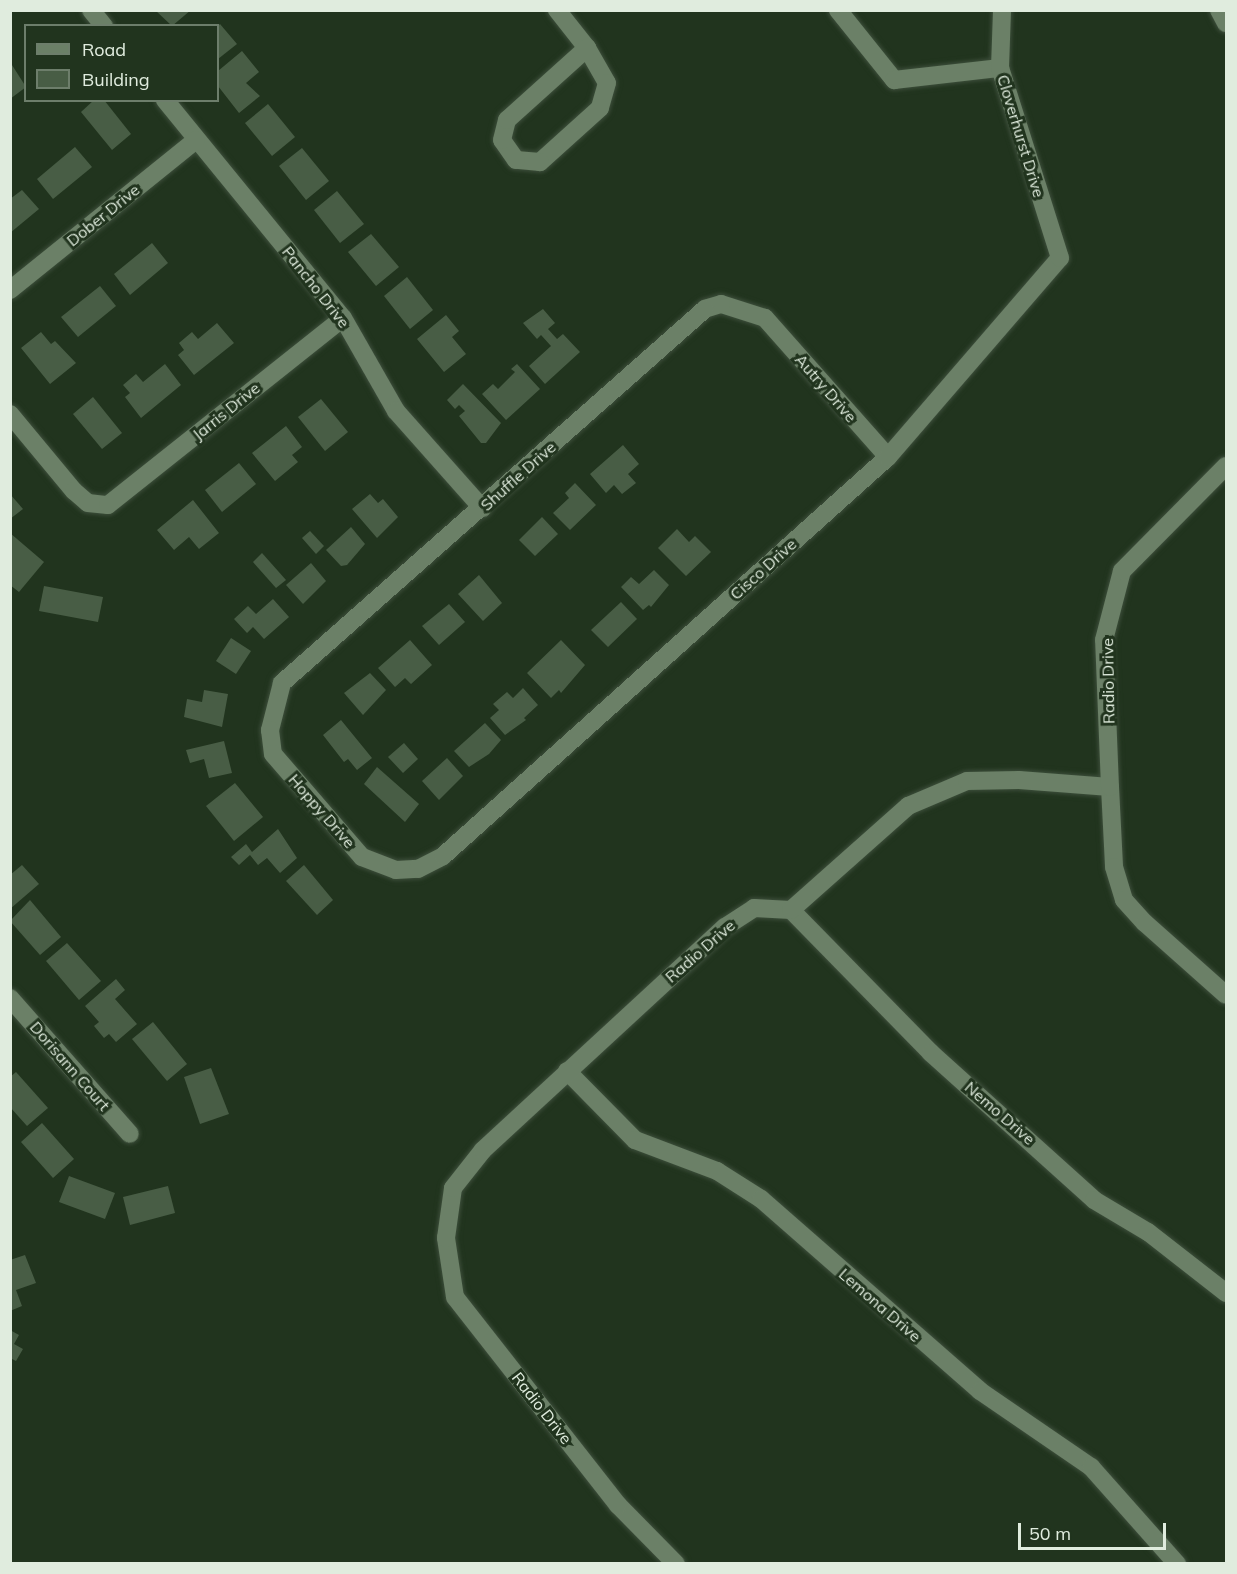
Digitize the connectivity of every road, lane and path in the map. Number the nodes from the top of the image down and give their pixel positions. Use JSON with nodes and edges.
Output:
{"nodes":[{"id":1,"x":91,"y":10,"type":"edge"},
{"id":2,"x":557,"y":10,"type":"edge"},
{"id":3,"x":838,"y":10,"type":"edge"},
{"id":4,"x":1002,"y":10,"type":"edge"},
{"id":5,"x":1219,"y":10,"type":"edge"},
{"id":6,"x":1227,"y":23,"type":"edge"},
{"id":7,"x":102,"y":24,"type":"edge"},
{"id":8,"x":587,"y":48,"type":"junction"},
{"id":9,"x":1000,"y":68,"type":"junction"},
{"id":10,"x":167,"y":102,"type":"edge"},
{"id":11,"x":196,"y":140,"type":"junction"},
{"id":12,"x":1060,"y":258,"type":"joint"},
{"id":13,"x":10,"y":290,"type":"edge"},
{"id":14,"x":344,"y":318,"type":"junction"},
{"id":15,"x":765,"y":318,"type":"joint"},
{"id":16,"x":10,"y":414,"type":"edge"},
{"id":17,"x":888,"y":458,"type":"junction"},
{"id":18,"x":1227,"y":466,"type":"edge"},
{"id":19,"x":482,"y":508,"type":"junction"},
{"id":20,"x":282,"y":683,"type":"joint"},
{"id":21,"x":1110,"y":787,"type":"junction"},
{"id":22,"x":443,"y":856,"type":"joint"},
{"id":23,"x":791,"y":910,"type":"junction"},
{"id":24,"x":1227,"y":995,"type":"edge"},
{"id":25,"x":10,"y":998,"type":"edge"},
{"id":26,"x":567,"y":1071,"type":"junction"},
{"id":27,"x":130,"y":1134,"type":"dead end"},
{"id":28,"x":1227,"y":1293,"type":"edge"},
{"id":29,"x":676,"y":1563,"type":"edge"},
{"id":30,"x":1177,"y":1563,"type":"edge"}],
"edges":[{"from":1,"to":7,"type":"street"},
{"from":2,"to":8,"type":"street"},
{"from":3,"to":9,"type":"street"},
{"from":4,"to":9,"type":"street","name":"Cloverhurst Drive"},
{"from":5,"to":6,"type":"street"},
{"from":8,"to":8,"type":"street"},
{"from":9,"to":12,"type":"street","name":"Cloverhurst Drive"},
{"from":10,"to":11,"type":"street","name":"Pancho Drive"},
{"from":11,"to":13,"type":"street","name":"Dober Drive"},
{"from":11,"to":14,"type":"street","name":"Pancho Drive"},
{"from":12,"to":17,"type":"street","name":"Cisco Drive"},
{"from":14,"to":16,"type":"street","name":"Jarris Drive"},
{"from":14,"to":19,"type":"street","name":"Pancho Drive"},
{"from":15,"to":17,"type":"street","name":"Autry Drive"},
{"from":15,"to":19,"type":"street","name":"Shuffle Drive"},
{"from":17,"to":22,"type":"street","name":"Cisco Drive"},
{"from":18,"to":21,"type":"street","name":"Radio Drive"},
{"from":19,"to":20,"type":"street","name":"Shuffle Drive"},
{"from":20,"to":22,"type":"street","name":"Hoppy Drive"},
{"from":21,"to":23,"type":"street"},
{"from":21,"to":24,"type":"street","name":"Radio Drive"},
{"from":23,"to":26,"type":"street","name":"Radio Drive"},
{"from":23,"to":28,"type":"street","name":"Nemo Drive"},
{"from":25,"to":27,"type":"street","name":"Dorisann Court"},
{"from":26,"to":29,"type":"street","name":"Radio Drive"},
{"from":26,"to":30,"type":"street","name":"Lemona Drive"}]}
